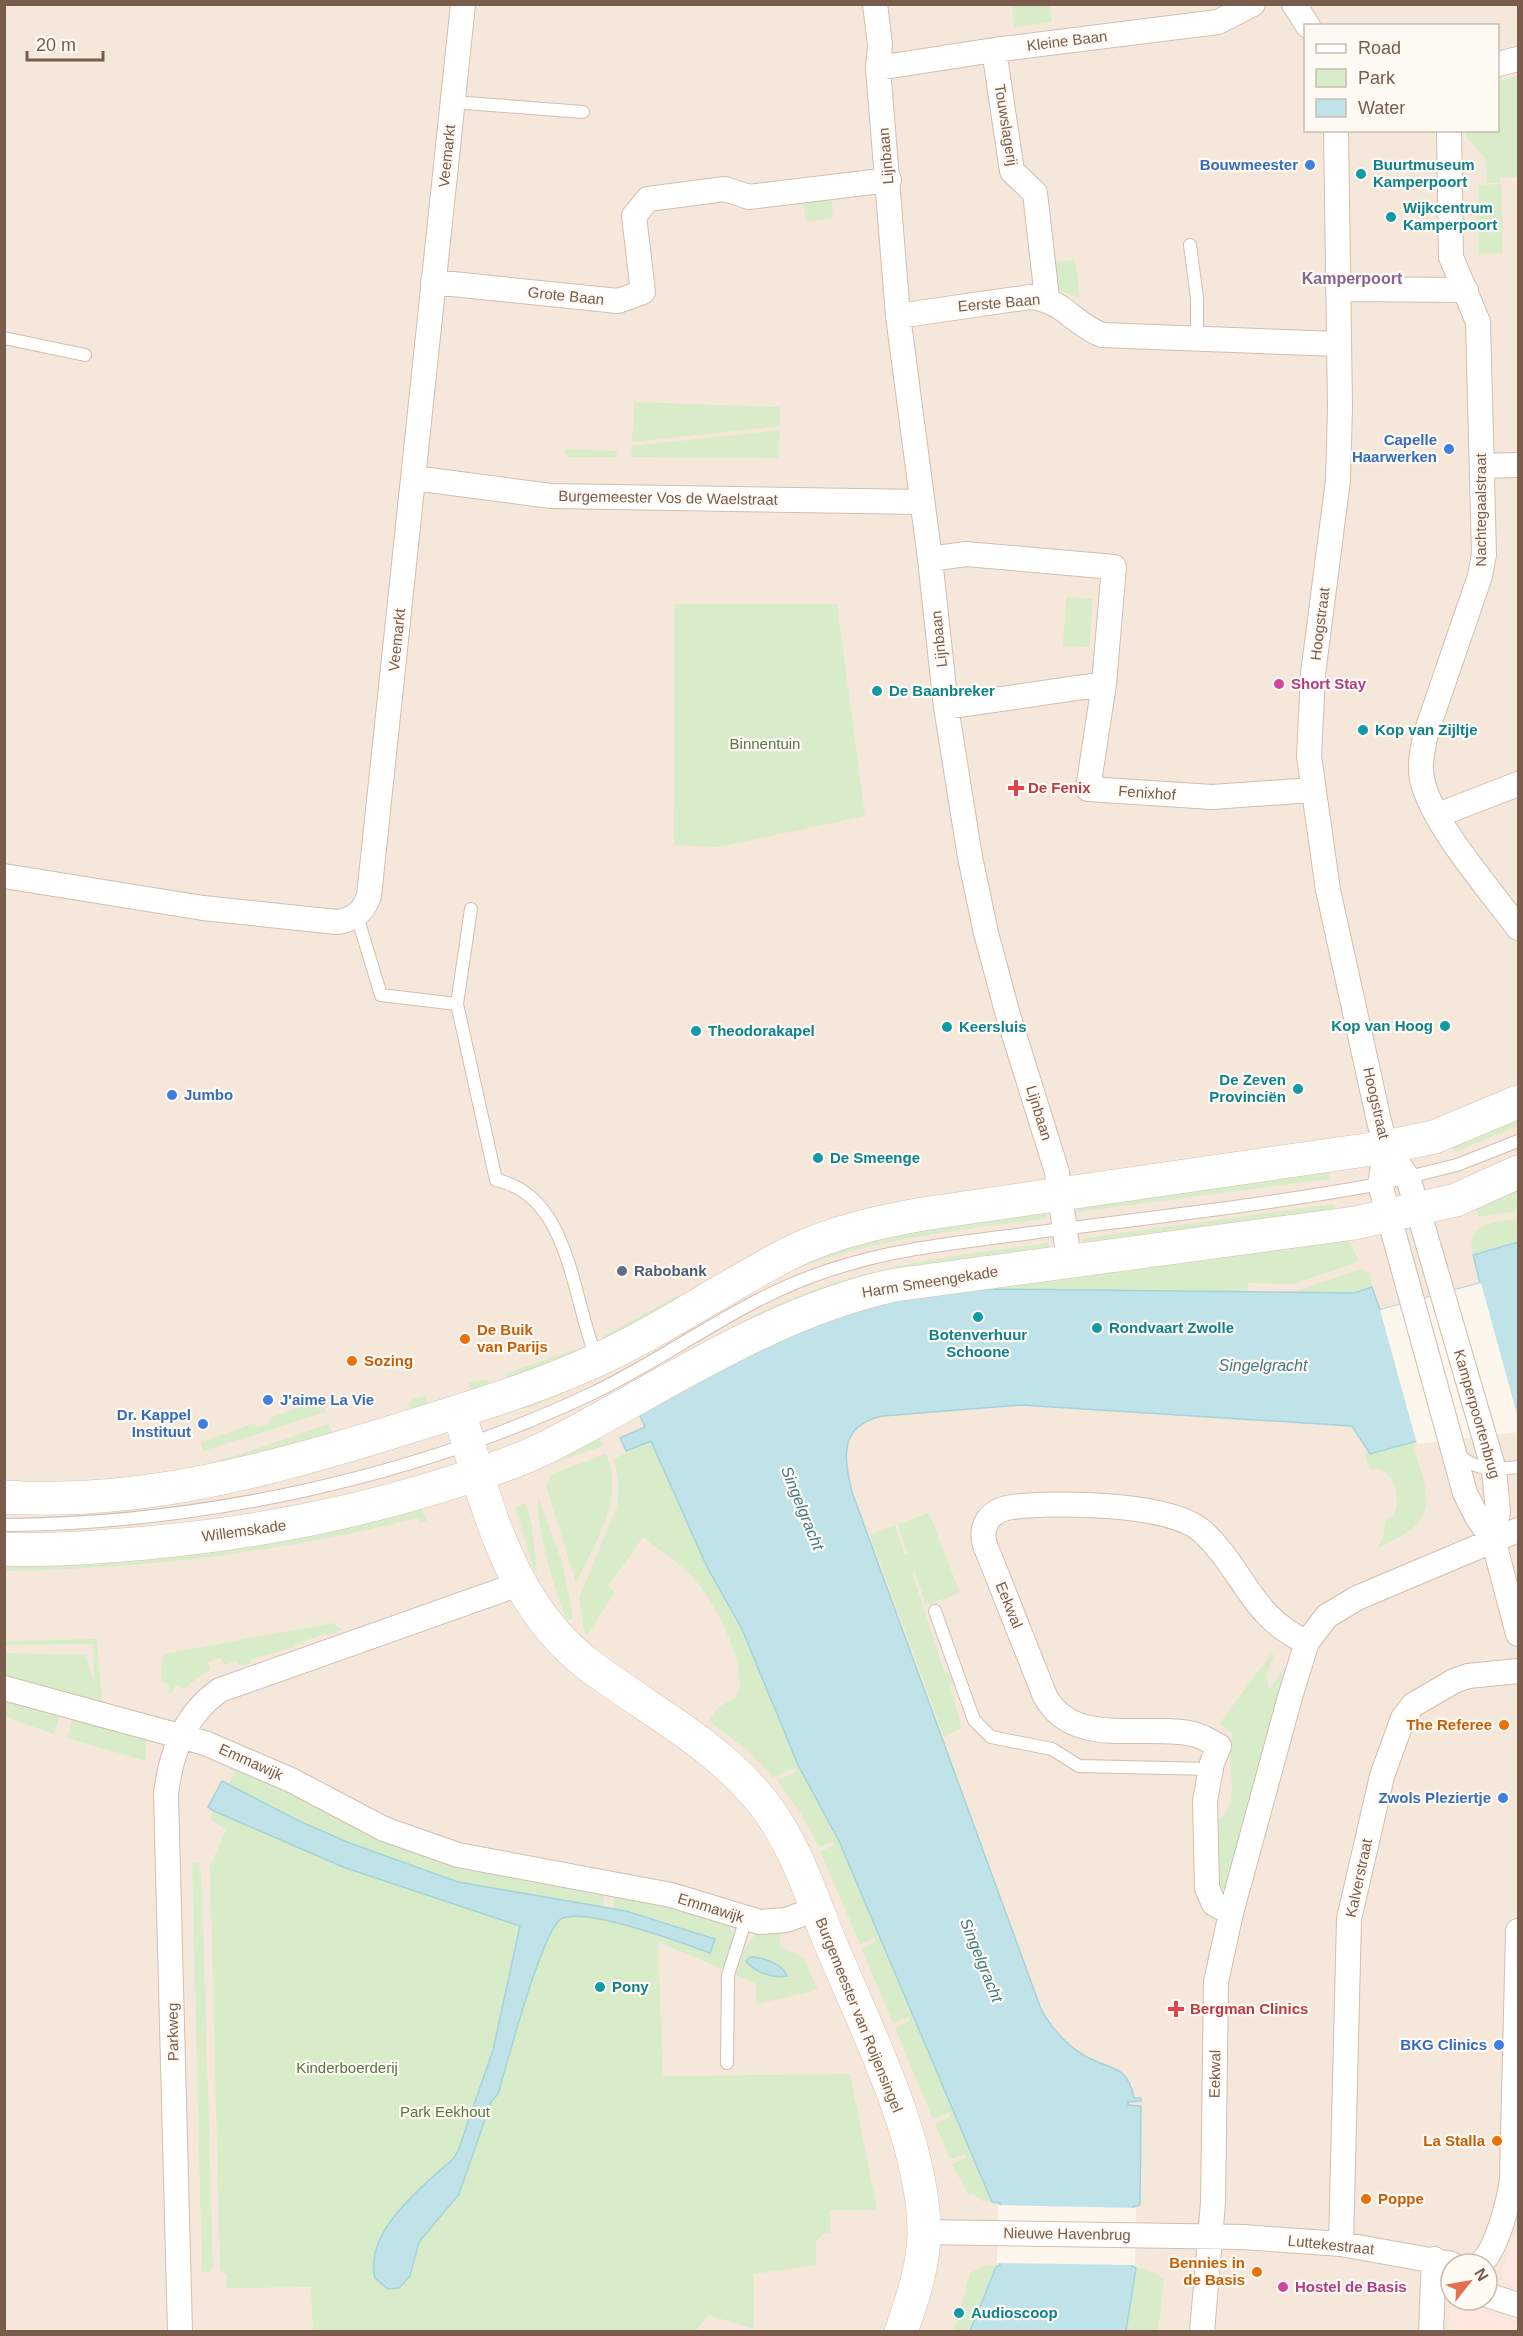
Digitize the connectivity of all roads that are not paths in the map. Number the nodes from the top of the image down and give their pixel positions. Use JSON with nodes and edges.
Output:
{"nodes":[{"id":1,"x":463,"y":4,"type":"edge"},
{"id":2,"x":875,"y":4,"type":"edge"},
{"id":3,"x":1253,"y":4,"type":"edge"},
{"id":4,"x":1294,"y":4,"type":"edge"},
{"id":5,"x":1307,"y":24,"type":"edge"},
{"id":6,"x":994,"y":50,"type":"junction"},
{"id":7,"x":1518,"y":59,"type":"edge"},
{"id":8,"x":1499,"y":64,"type":"edge"},
{"id":9,"x":878,"y":68,"type":"junction"},
{"id":10,"x":453,"y":102,"type":"junction"},
{"id":11,"x":583,"y":112,"type":"dead end"},
{"id":12,"x":1336,"y":132,"type":"edge"},
{"id":13,"x":1449,"y":132,"type":"edge"},
{"id":14,"x":889,"y":180,"type":"junction"},
{"id":15,"x":1190,"y":245,"type":"dead end"},
{"id":16,"x":433,"y":282,"type":"junction"},
{"id":17,"x":1339,"y":288,"type":"junction"},
{"id":18,"x":1466,"y":290,"type":"junction"},
{"id":19,"x":1047,"y":298,"type":"junction"},
{"id":20,"x":898,"y":316,"type":"junction"},
{"id":21,"x":4,"y":338,"type":"edge"},
{"id":22,"x":1197,"y":339,"type":"junction"},
{"id":23,"x":1338,"y":344,"type":"junction"},
{"id":24,"x":85,"y":355,"type":"dead end"},
{"id":25,"x":1518,"y":465,"type":"edge"},
{"id":26,"x":1482,"y":466,"type":"junction"},
{"id":27,"x":414,"y":478,"type":"junction"},
{"id":28,"x":922,"y":502,"type":"junction"},
{"id":29,"x":930,"y":559,"type":"junction"},
{"id":30,"x":1104,"y":684,"type":"junction"},
{"id":31,"x":946,"y":707,"type":"junction"},
{"id":32,"x":1518,"y":784,"type":"edge"},
{"id":33,"x":1313,"y":790,"type":"junction"},
{"id":34,"x":1438,"y":815,"type":"junction"},
{"id":35,"x":4,"y":876,"type":"edge"},
{"id":36,"x":471,"y":909,"type":"dead end"},
{"id":37,"x":357,"y":916,"type":"junction"},
{"id":38,"x":1518,"y":928,"type":"edge"},
{"id":39,"x":457,"y":1004,"type":"junction"},
{"id":40,"x":1518,"y":1102,"type":"edge"},
{"id":41,"x":1518,"y":1141,"type":"edge"},
{"id":42,"x":1386,"y":1146,"type":"junction"},
{"id":43,"x":1518,"y":1172,"type":"edge"},
{"id":44,"x":1408,"y":1178,"type":"junction"},
{"id":45,"x":1380,"y":1184,"type":"junction"},
{"id":46,"x":1060,"y":1194,"type":"junction"},
{"id":47,"x":1404,"y":1213,"type":"junction"},
{"id":48,"x":1064,"y":1229,"type":"junction"},
{"id":49,"x":1069,"y":1262,"type":"junction"},
{"id":50,"x":597,"y":1360,"type":"junction"},
{"id":51,"x":459,"y":1411,"type":"junction"},
{"id":52,"x":1454,"y":1452,"type":"junction"},
{"id":53,"x":473,"y":1459,"type":"junction"},
{"id":54,"x":1518,"y":1467,"type":"edge"},
{"id":55,"x":1494,"y":1470,"type":"junction"},
{"id":56,"x":4,"y":1497,"type":"edge"},
{"id":57,"x":4,"y":1525,"type":"edge"},
{"id":58,"x":1518,"y":1530,"type":"edge"},
{"id":59,"x":1493,"y":1539,"type":"junction"},
{"id":60,"x":4,"y":1549,"type":"edge"},
{"id":61,"x":519,"y":1584,"type":"junction"},
{"id":62,"x":1516,"y":1609,"type":"edge"},
{"id":63,"x":935,"y":1611,"type":"dead end"},
{"id":64,"x":1518,"y":1634,"type":"edge"},
{"id":65,"x":1307,"y":1642,"type":"junction"},
{"id":66,"x":1518,"y":1671,"type":"edge"},
{"id":67,"x":4,"y":1688,"type":"edge"},
{"id":68,"x":182,"y":1736,"type":"junction"},
{"id":69,"x":1211,"y":1768,"type":"junction"},
{"id":70,"x":816,"y":1909,"type":"junction"},
{"id":71,"x":1232,"y":1913,"type":"junction"},
{"id":72,"x":746,"y":1918,"type":"junction"},
{"id":73,"x":1518,"y":1931,"type":"edge"},
{"id":74,"x":727,"y":2063,"type":"dead end"},
{"id":75,"x":1512,"y":2211,"type":"edge"},
{"id":76,"x":924,"y":2232,"type":"junction"},
{"id":77,"x":1209,"y":2237,"type":"junction"},
{"id":78,"x":1341,"y":2244,"type":"junction"},
{"id":79,"x":1489,"y":2252,"type":"edge"},
{"id":80,"x":1439,"y":2261,"type":"edge"},
{"id":81,"x":1439,"y":2285,"type":"edge"},
{"id":82,"x":1499,"y":2299,"type":"edge"},
{"id":83,"x":1518,"y":2305,"type":"edge"},
{"id":84,"x":180,"y":2331,"type":"edge"},
{"id":85,"x":900,"y":2331,"type":"edge"},
{"id":86,"x":1202,"y":2331,"type":"edge"},
{"id":87,"x":1431,"y":2331,"type":"edge"}],
"edges":[{"from":1,"to":10,"type":"street","name":"Veemarkt"},
{"from":2,"to":9,"type":"street","name":"Lijnbaan"},
{"from":3,"to":6,"type":"street","name":"Kleine Baan"},
{"from":4,"to":5,"type":"street"},
{"from":6,"to":9,"type":"street","name":"Kleine Baan"},
{"from":6,"to":19,"type":"street","name":"Touwslagerij"},
{"from":7,"to":8,"type":"street"},
{"from":9,"to":14,"type":"street","name":"Lijnbaan"},
{"from":10,"to":11,"type":"lane"},
{"from":10,"to":16,"type":"street","name":"Veemarkt"},
{"from":12,"to":17,"type":"street","name":"Hoogstraat"},
{"from":13,"to":18,"type":"street","name":"Nachtegaalstraat"},
{"from":14,"to":16,"type":"street","name":"Grote Baan"},
{"from":14,"to":20,"type":"street","name":"Lijnbaan"},
{"from":15,"to":22,"type":"lane"},
{"from":16,"to":27,"type":"street","name":"Veemarkt"},
{"from":17,"to":18,"type":"street"},
{"from":17,"to":23,"type":"street","name":"Hoogstraat"},
{"from":18,"to":26,"type":"street","name":"Nachtegaalstraat"},
{"from":19,"to":20,"type":"street","name":"Eerste Baan"},
{"from":19,"to":22,"type":"street","name":"Eerste Baan"},
{"from":20,"to":28,"type":"street","name":"Lijnbaan"},
{"from":21,"to":24,"type":"lane"},
{"from":22,"to":23,"type":"street","name":"Eerste Baan"},
{"from":23,"to":33,"type":"street","name":"Hoogstraat"},
{"from":25,"to":26,"type":"street"},
{"from":26,"to":34,"type":"street","name":"Nachtegaalstraat"},
{"from":27,"to":28,"type":"street","name":"Burgemeester Vos de Waelstraat"},
{"from":27,"to":37,"type":"street","name":"Veemarkt"},
{"from":28,"to":29,"type":"street","name":"Lijnbaan"},
{"from":29,"to":30,"type":"street","name":"Fenixhof"},
{"from":29,"to":31,"type":"street","name":"Lijnbaan"},
{"from":30,"to":31,"type":"street"},
{"from":30,"to":33,"type":"street","name":"Fenixhof"},
{"from":31,"to":46,"type":"street","name":"Lijnbaan"},
{"from":32,"to":34,"type":"street"},
{"from":33,"to":42,"type":"street","name":"Hoogstraat"},
{"from":34,"to":38,"type":"street","name":"Nachtegaalstraat"},
{"from":35,"to":37,"type":"street"},
{"from":36,"to":39,"type":"lane"},
{"from":37,"to":39,"type":"lane"},
{"from":39,"to":50,"type":"lane"},
{"from":40,"to":42,"type":"main road"},
{"from":41,"to":44,"type":"lane","name":"Harm Smeengekade"},
{"from":42,"to":44,"type":"street","name":"Kamperpoortenbrug"},
{"from":42,"to":45,"type":"street","name":"Kamperpoortenbrug"},
{"from":42,"to":46,"type":"main road"},
{"from":43,"to":47,"type":"main road","name":"Harm Smeengekade"},
{"from":44,"to":45,"type":"lane","name":"Harm Smeengekade"},
{"from":44,"to":47,"type":"street","name":"Kamperpoortenbrug"},
{"from":45,"to":47,"type":"street","name":"Kamperpoortenbrug"},
{"from":45,"to":48,"type":"lane","name":"Harm Smeengekade"},
{"from":46,"to":48,"type":"street","name":"Lijnbaan"},
{"from":46,"to":50,"type":"main road"},
{"from":47,"to":49,"type":"main road","name":"Harm Smeengekade"},
{"from":47,"to":52,"type":"street","name":"Kamperpoortenbrug"},
{"from":47,"to":55,"type":"street","name":"Kamperpoortenbrug"},
{"from":48,"to":49,"type":"street","name":"Lijnbaan"},
{"from":48,"to":53,"type":"lane","name":"Harm Smeengekade"},
{"from":49,"to":53,"type":"main road","name":"Harm Smeengekade"},
{"from":50,"to":51,"type":"main road"},
{"from":51,"to":53,"type":"main road"},
{"from":51,"to":56,"type":"main road"},
{"from":52,"to":55,"type":"lane"},
{"from":52,"to":59,"type":"street","name":"Kamperpoortenbrug"},
{"from":53,"to":57,"type":"lane","name":"Willemskade"},
{"from":53,"to":60,"type":"main road","name":"Willemskade"},
{"from":53,"to":61,"type":"main road"},
{"from":54,"to":55,"type":"lane"},
{"from":55,"to":59,"type":"street","name":"Kamperpoortenbrug"},
{"from":58,"to":59,"type":"street","name":"Eekwal"},
{"from":59,"to":62,"type":"street"},
{"from":59,"to":65,"type":"street","name":"Eekwal"},
{"from":61,"to":68,"type":"street"},
{"from":61,"to":70,"type":"main road"},
{"from":62,"to":64,"type":"street"},
{"from":63,"to":69,"type":"lane"},
{"from":65,"to":69,"type":"street","name":"Eekwal"},
{"from":65,"to":71,"type":"street","name":"Eekwal"},
{"from":66,"to":78,"type":"street","name":"Kalverstraat"},
{"from":67,"to":68,"type":"street","name":"Emmawijk"},
{"from":68,"to":72,"type":"street","name":"Emmawijk"},
{"from":68,"to":84,"type":"street","name":"Parkweg"},
{"from":69,"to":71,"type":"street","name":"Eekwal"},
{"from":70,"to":72,"type":"street","name":"Emmawijk"},
{"from":70,"to":76,"type":"main road","name":"Burgemeester van Roijensingel"},
{"from":71,"to":77,"type":"street","name":"Eekwal"},
{"from":72,"to":74,"type":"lane"},
{"from":73,"to":75,"type":"street"},
{"from":75,"to":79,"type":"street"},
{"from":76,"to":77,"type":"street","name":"Nieuwe Havenbrug"},
{"from":76,"to":85,"type":"main road","name":"Burgemeester van Roijensingel"},
{"from":77,"to":78,"type":"street","name":"Luttekestraat"},
{"from":77,"to":86,"type":"street","name":"Eekwal"},
{"from":78,"to":80,"type":"street","name":"Luttekestraat"},
{"from":81,"to":87,"type":"street"},
{"from":82,"to":83,"type":"street"}]}
